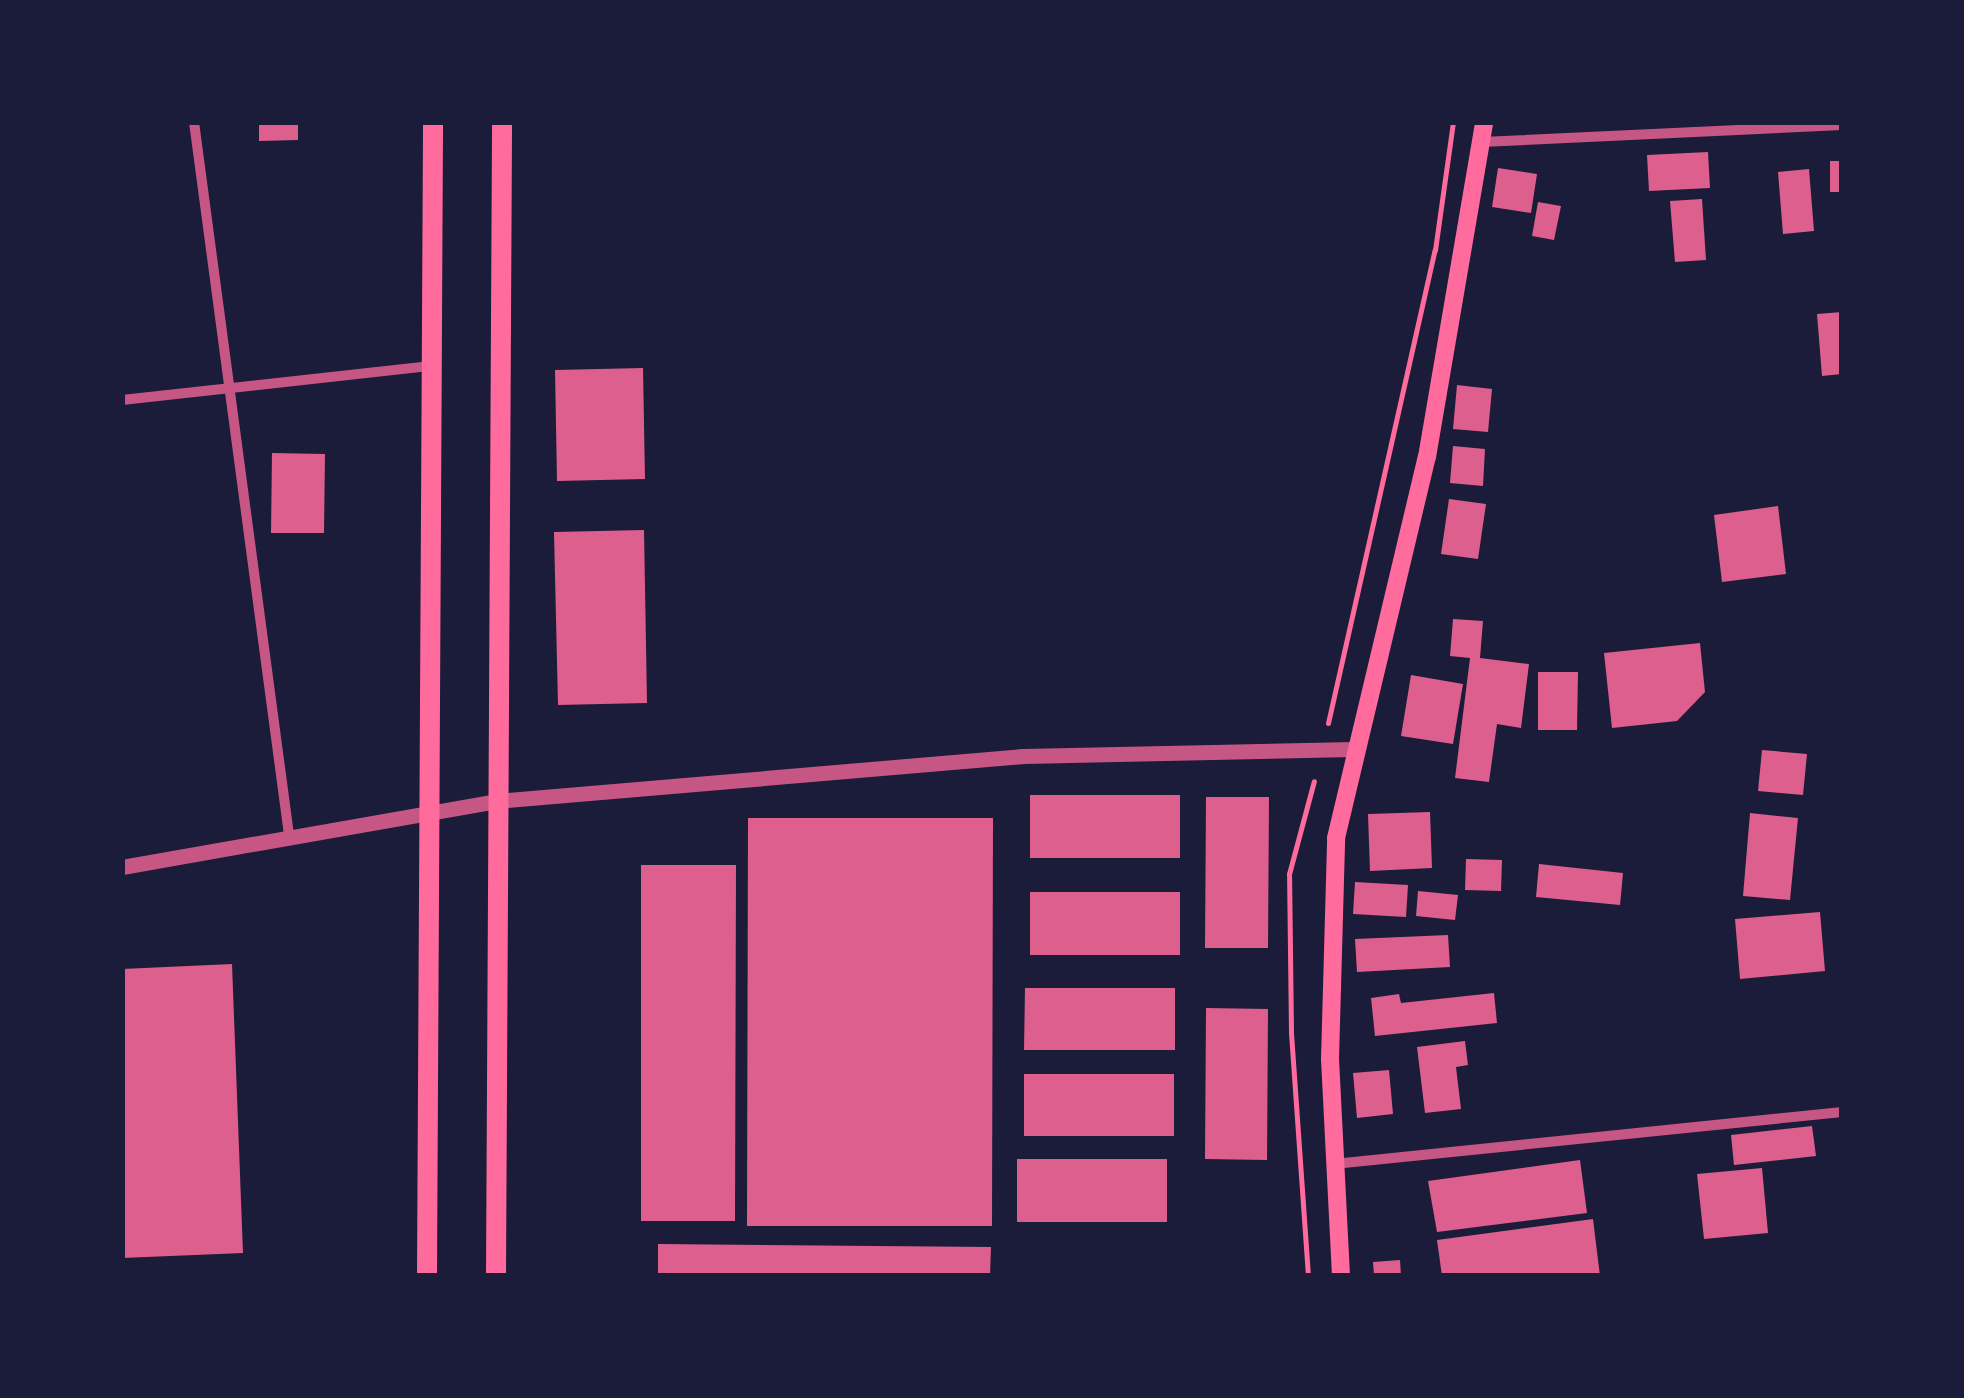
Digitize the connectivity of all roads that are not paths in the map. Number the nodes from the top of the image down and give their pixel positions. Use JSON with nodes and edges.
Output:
{"nodes":[{"id":1,"x":194,"y":122,"type":"edge"},
{"id":2,"x":433,"y":122,"type":"edge"},
{"id":3,"x":502,"y":122,"type":"edge"},
{"id":4,"x":1842,"y":125,"type":"edge"},
{"id":5,"x":1483,"y":132,"type":"edge"},
{"id":6,"x":431,"y":366,"type":"junction"},
{"id":7,"x":230,"y":386,"type":"junction"},
{"id":8,"x":122,"y":400,"type":"edge"},
{"id":9,"x":1354,"y":749,"type":"junction"},
{"id":10,"x":496,"y":801,"type":"junction"},
{"id":11,"x":428,"y":810,"type":"junction"},
{"id":12,"x":290,"y":835,"type":"junction"},
{"id":13,"x":122,"y":866,"type":"edge"},
{"id":14,"x":1842,"y":1112,"type":"edge"},
{"id":15,"x":1334,"y":1164,"type":"junction"},
{"id":16,"x":427,"y":1276,"type":"edge"},
{"id":17,"x":496,"y":1276,"type":"edge"},
{"id":18,"x":1341,"y":1276,"type":"edge"}],
"edges":[{"from":1,"to":7,"type":"street"},
{"from":2,"to":6,"type":"highway"},
{"from":3,"to":10,"type":"highway"},
{"from":4,"to":5,"type":"street"},
{"from":5,"to":9,"type":"main road"},
{"from":6,"to":7,"type":"street"},
{"from":6,"to":11,"type":"highway"},
{"from":7,"to":8,"type":"street"},
{"from":7,"to":12,"type":"street"},
{"from":9,"to":10,"type":"street"},
{"from":9,"to":15,"type":"main road"},
{"from":10,"to":11,"type":"street"},
{"from":10,"to":17,"type":"highway"},
{"from":11,"to":12,"type":"street"},
{"from":11,"to":16,"type":"highway"},
{"from":12,"to":13,"type":"street"},
{"from":14,"to":15,"type":"street"},
{"from":15,"to":18,"type":"main road"}]}
